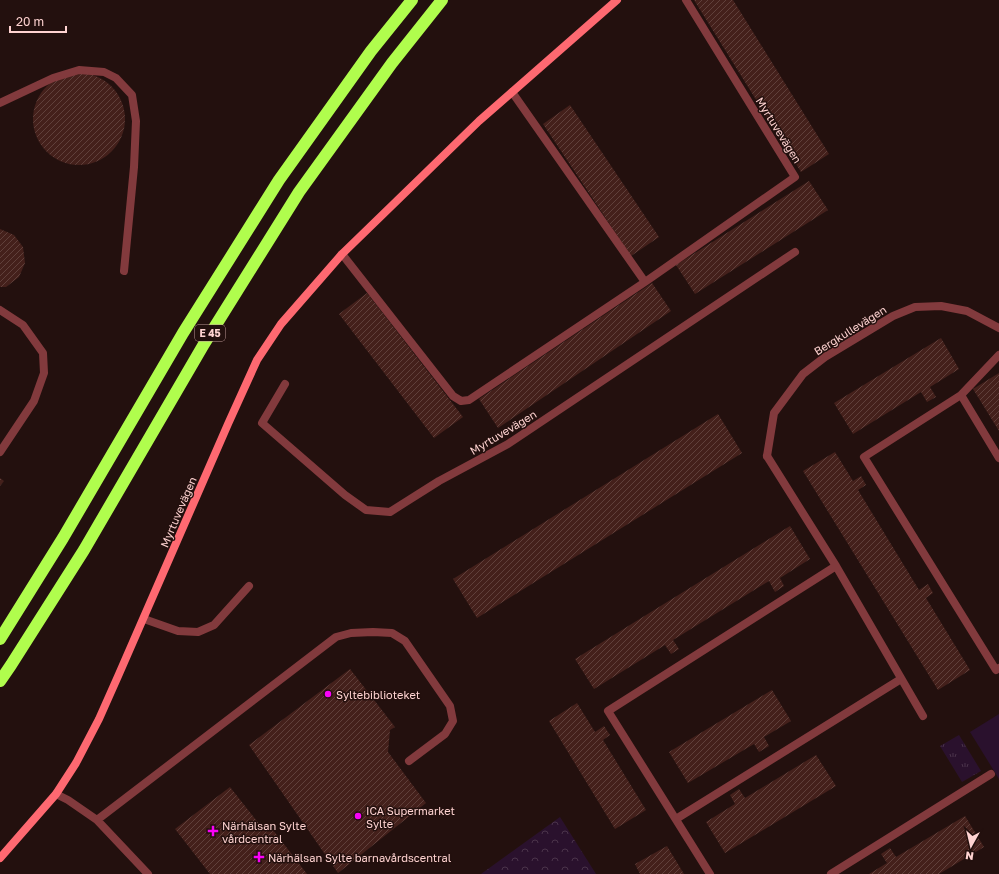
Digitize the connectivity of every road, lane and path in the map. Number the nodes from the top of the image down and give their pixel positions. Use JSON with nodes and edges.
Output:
{"nodes":[{"id":1,"x":412,"y":0,"type":"edge"},
{"id":2,"x":442,"y":0,"type":"edge"},
{"id":3,"x":617,"y":0,"type":"edge"},
{"id":4,"x":686,"y":0,"type":"edge"},
{"id":5,"x":512,"y":92,"type":"junction"},
{"id":6,"x":0,"y":103,"type":"edge"},
{"id":7,"x":795,"y":252,"type":"dead end"},
{"id":8,"x":342,"y":254,"type":"junction"},
{"id":9,"x":124,"y":271,"type":"dead end"},
{"id":10,"x":645,"y":282,"type":"junction"},
{"id":11,"x":0,"y":310,"type":"edge"},
{"id":12,"x":999,"y":328,"type":"edge"},
{"id":13,"x":999,"y":354,"type":"edge"},
{"id":14,"x":285,"y":384,"type":"dead end"},
{"id":15,"x":961,"y":395,"type":"junction"},
{"id":16,"x":0,"y":452,"type":"edge"},
{"id":17,"x":999,"y":458,"type":"edge"},
{"id":18,"x":836,"y":566,"type":"junction"},
{"id":19,"x":249,"y":586,"type":"dead end"},
{"id":20,"x":144,"y":619,"type":"junction"},
{"id":21,"x":0,"y":640,"type":"edge"},
{"id":22,"x":999,"y":668,"type":"edge"},
{"id":23,"x":902,"y":679,"type":"junction"},
{"id":24,"x":0,"y":681,"type":"edge"},
{"id":25,"x":923,"y":716,"type":"dead end"},
{"id":26,"x":409,"y":761,"type":"dead end"},
{"id":27,"x":991,"y":774,"type":"dead end"},
{"id":28,"x":56,"y":794,"type":"junction"},
{"id":29,"x":676,"y":819,"type":"junction"},
{"id":30,"x":97,"y":820,"type":"junction"},
{"id":31,"x":0,"y":858,"type":"edge"},
{"id":32,"x":148,"y":874,"type":"edge"},
{"id":33,"x":710,"y":874,"type":"edge"},
{"id":34,"x":831,"y":874,"type":"edge"}],
"edges":[{"from":1,"to":21,"type":"highway","number":"E 45"},
{"from":2,"to":24,"type":"highway","number":"E 45"},
{"from":3,"to":5,"type":"street","name":"Myrtuvevägen"},
{"from":4,"to":10,"type":"street","name":"Myrtuvevägen"},
{"from":5,"to":8,"type":"street","name":"Myrtuvevägen"},
{"from":5,"to":10,"type":"street"},
{"from":6,"to":9,"type":"street"},
{"from":7,"to":14,"type":"street","name":"Myrtuvevägen"},
{"from":8,"to":10,"type":"street","name":"Myrtuvevägen"},
{"from":8,"to":20,"type":"street","name":"Myrtuvevägen"},
{"from":11,"to":16,"type":"street"},
{"from":12,"to":18,"type":"street","name":"Bergkullevägen"},
{"from":13,"to":15,"type":"street"},
{"from":15,"to":17,"type":"street"},
{"from":15,"to":22,"type":"street"},
{"from":18,"to":23,"type":"street"},
{"from":18,"to":29,"type":"street"},
{"from":19,"to":20,"type":"street"},
{"from":20,"to":28,"type":"street","name":"Myrtuvevägen"},
{"from":23,"to":25,"type":"street"},
{"from":23,"to":29,"type":"street"},
{"from":26,"to":30,"type":"street"},
{"from":27,"to":34,"type":"street"},
{"from":28,"to":30,"type":"street"},
{"from":28,"to":31,"type":"street","name":"Myrtuvevägen"},
{"from":29,"to":33,"type":"street"},
{"from":30,"to":32,"type":"street"}]}
